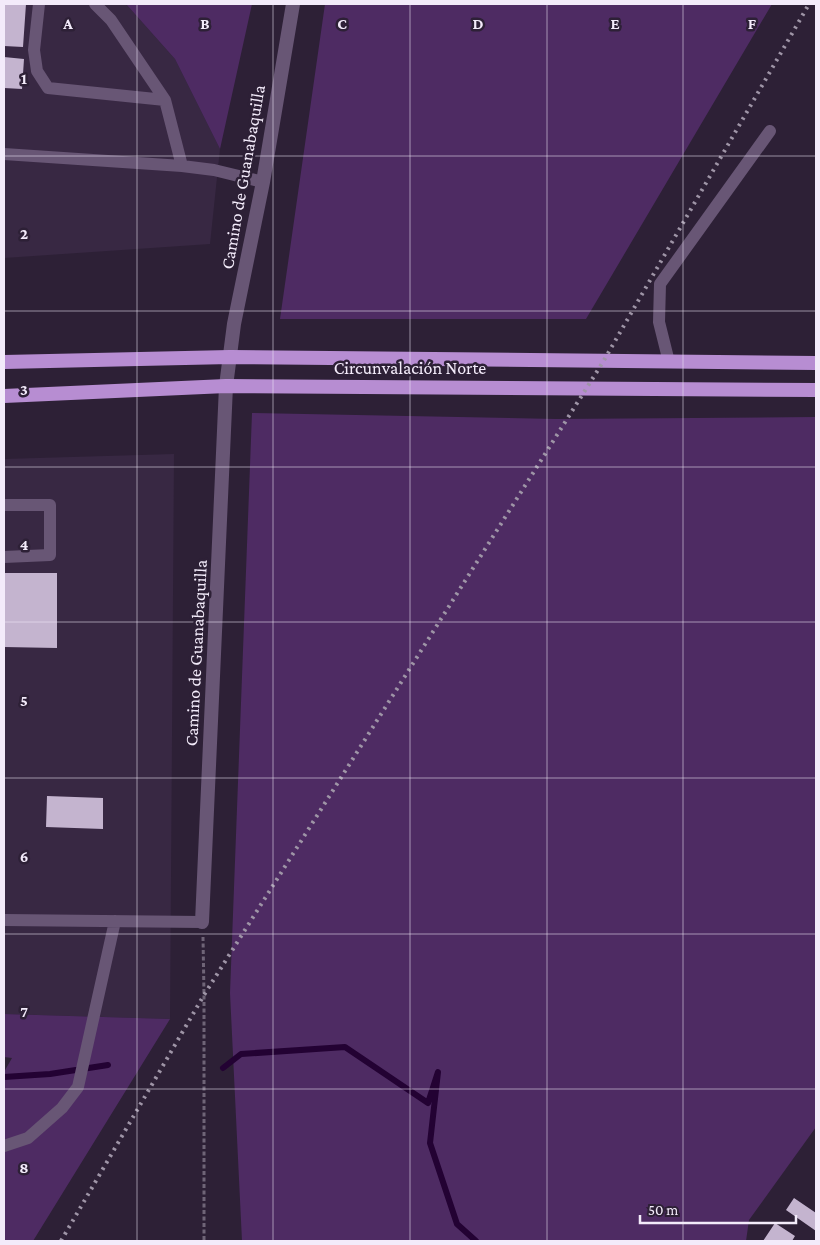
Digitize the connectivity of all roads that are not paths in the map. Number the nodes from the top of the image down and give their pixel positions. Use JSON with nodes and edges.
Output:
{"nodes":[{"id":1,"x":39,"y":4,"type":"edge"},
{"id":2,"x":95,"y":4,"type":"edge"},
{"id":3,"x":293,"y":4,"type":"edge"},
{"id":4,"x":165,"y":100,"type":"junction"},
{"id":5,"x":770,"y":131,"type":"dead end"},
{"id":6,"x":4,"y":154,"type":"edge"},
{"id":7,"x":182,"y":166,"type":"junction"},
{"id":8,"x":263,"y":182,"type":"junction"},
{"id":9,"x":230,"y":357,"type":"junction"},
{"id":10,"x":4,"y":362,"type":"edge"},
{"id":11,"x":669,"y":362,"type":"junction"},
{"id":12,"x":816,"y":363,"type":"edge"},
{"id":13,"x":226,"y":386,"type":"junction"},
{"id":14,"x":816,"y":390,"type":"edge"},
{"id":15,"x":4,"y":396,"type":"edge"},
{"id":16,"x":4,"y":505,"type":"edge"},
{"id":17,"x":4,"y":556,"type":"edge"},
{"id":18,"x":4,"y":920,"type":"edge"},
{"id":19,"x":115,"y":921,"type":"junction"},
{"id":20,"x":202,"y":922,"type":"joint"},
{"id":21,"x":4,"y":1146,"type":"edge"}],
"edges":[{"from":1,"to":4,"type":"lane"},
{"from":2,"to":4,"type":"lane"},
{"from":3,"to":8,"type":"street","name":"Camino de Guanabaquilla"},
{"from":4,"to":7,"type":"lane"},
{"from":5,"to":11,"type":"lane"},
{"from":6,"to":7,"type":"lane"},
{"from":7,"to":8,"type":"lane"},
{"from":8,"to":9,"type":"street","name":"Camino de Guanabaquilla"},
{"from":9,"to":10,"type":"highway","name":"Circunvalación Norte"},
{"from":9,"to":11,"type":"highway","name":"Circunvalación Norte"},
{"from":9,"to":13,"type":"street","name":"Camino de Guanabaquilla"},
{"from":11,"to":12,"type":"highway","name":"Circunvalación Norte"},
{"from":13,"to":14,"type":"highway","name":"Circunvalación Norte"},
{"from":13,"to":15,"type":"highway","name":"Circunvalación Norte"},
{"from":13,"to":20,"type":"street","name":"Camino de Guanabaquilla"},
{"from":16,"to":17,"type":"lane"},
{"from":18,"to":19,"type":"lane"},
{"from":19,"to":20,"type":"lane"},
{"from":19,"to":21,"type":"lane"}]}
